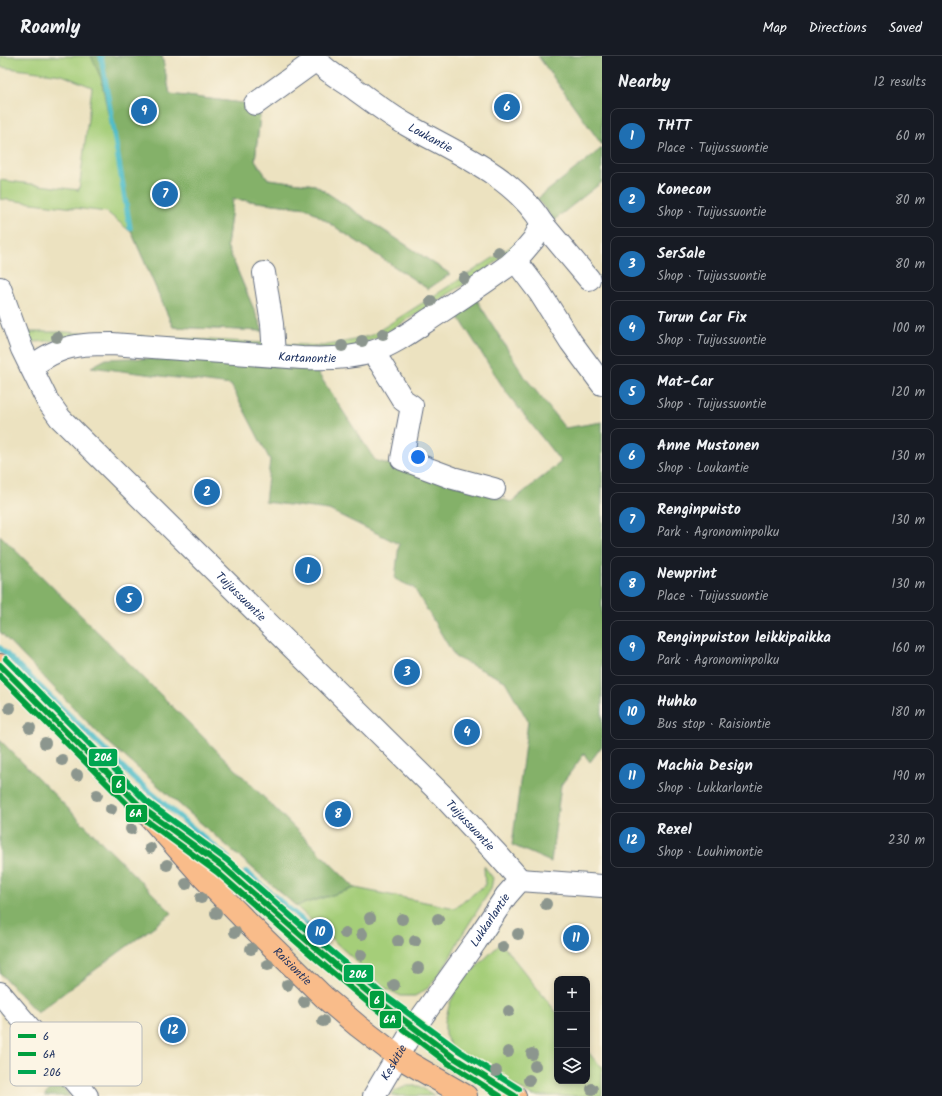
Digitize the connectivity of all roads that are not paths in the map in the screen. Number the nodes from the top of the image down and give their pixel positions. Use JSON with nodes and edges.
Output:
{"nodes":[{"id":1,"x":315,"y":58,"type":"edge"},
{"id":2,"x":255,"y":104,"type":"dead end"},
{"id":3,"x":542,"y":223,"type":"junction"},
{"id":4,"x":515,"y":260,"type":"junction"},
{"id":5,"x":264,"y":273,"type":"dead end"},
{"id":6,"x":589,"y":279,"type":"dead end"},
{"id":7,"x":0,"y":288,"type":"edge"},
{"id":8,"x":372,"y":352,"type":"junction"},
{"id":9,"x":274,"y":356,"type":"junction"},
{"id":10,"x":31,"y":367,"type":"junction"},
{"id":11,"x":602,"y":384,"type":"edge"},
{"id":12,"x":494,"y":489,"type":"dead end"},
{"id":13,"x":0,"y":664,"type":"edge"},
{"id":14,"x":142,"y":808,"type":"junction"},
{"id":15,"x":520,"y":880,"type":"junction"},
{"id":16,"x":602,"y":886,"type":"edge"},
{"id":17,"x":0,"y":993,"type":"edge"},
{"id":18,"x":24,"y":1022,"type":"edge"},
{"id":19,"x":414,"y":1028,"type":"junction"},
{"id":20,"x":397,"y":1056,"type":"junction"},
{"id":21,"x":79,"y":1086,"type":"edge"},
{"id":22,"x":87,"y":1096,"type":"edge"},
{"id":23,"x":374,"y":1096,"type":"edge"},
{"id":24,"x":466,"y":1096,"type":"edge"},
{"id":25,"x":515,"y":1096,"type":"edge"}],
"edges":[{"from":1,"to":2,"type":"street"},
{"from":1,"to":3,"type":"street","name":"Loukantie"},
{"from":3,"to":4,"type":"street","name":"Kartanontie"},
{"from":3,"to":6,"type":"street","name":"Loukantie"},
{"from":4,"to":8,"type":"street","name":"Kartanontie"},
{"from":4,"to":11,"type":"street"},
{"from":5,"to":9,"type":"street"},
{"from":7,"to":10,"type":"street","name":"Tuijussuontie"},
{"from":8,"to":9,"type":"street","name":"Kartanontie"},
{"from":8,"to":12,"type":"street"},
{"from":9,"to":10,"type":"street","name":"Kartanontie"},
{"from":10,"to":15,"type":"street","name":"Tuijussuontie"},
{"from":13,"to":14,"type":"main road","name":"Raisiontie"},
{"from":14,"to":19,"type":"main road","name":"Raisiontie"},
{"from":14,"to":20,"type":"main road","name":"Raisiontie"},
{"from":15,"to":16,"type":"street"},
{"from":15,"to":19,"type":"street","name":"Lukkarlantie"},
{"from":17,"to":18,"type":"street"},
{"from":19,"to":20,"type":"street","name":"Keskitie"},
{"from":19,"to":25,"type":"main road","name":"Raisiontie"},
{"from":20,"to":23,"type":"street","name":"Keskitie"},
{"from":20,"to":24,"type":"main road","name":"Raisiontie"},
{"from":21,"to":22,"type":"street"}]}
